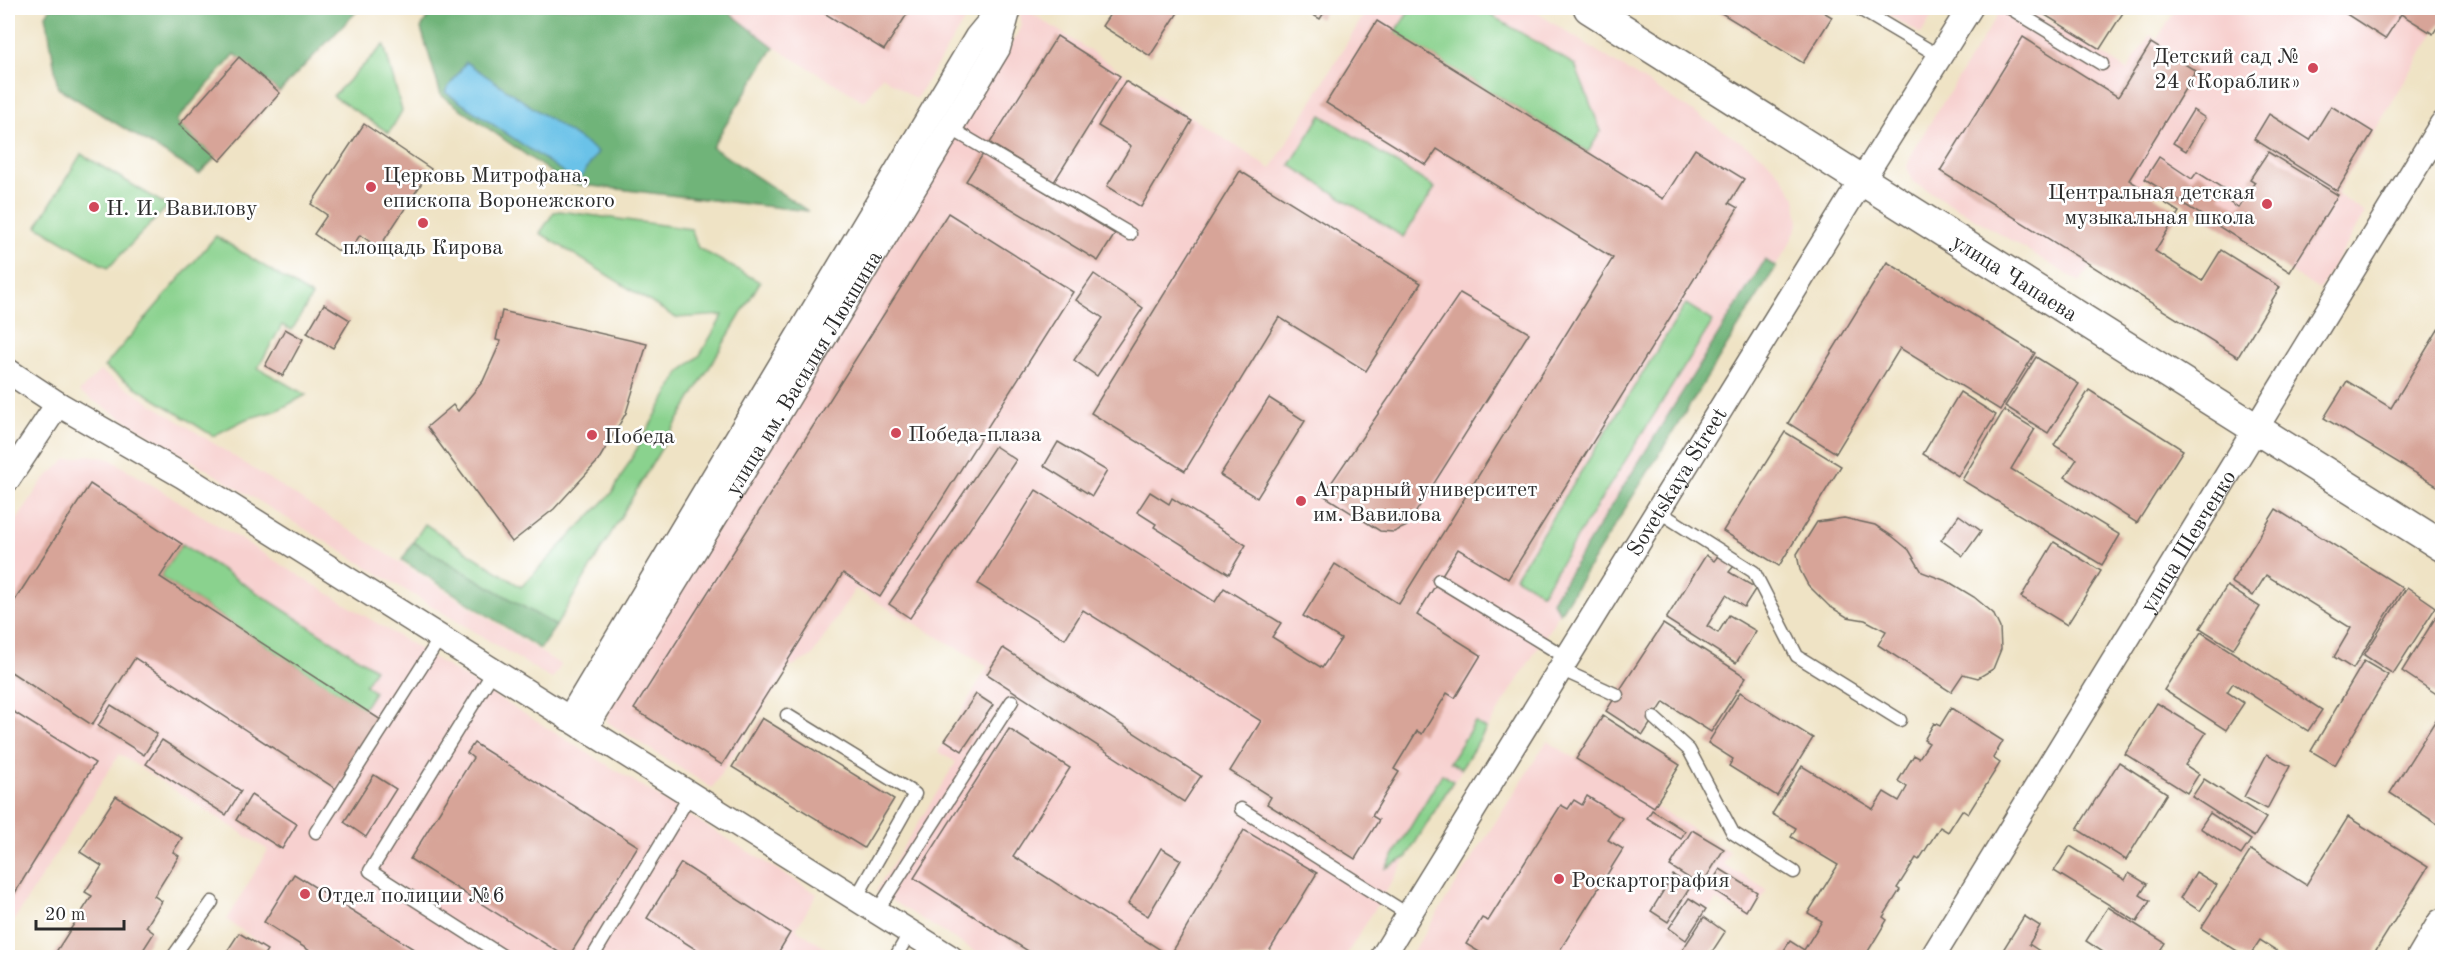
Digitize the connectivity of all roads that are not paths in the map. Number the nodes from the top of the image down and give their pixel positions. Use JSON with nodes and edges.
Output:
{"nodes":[{"id":1,"x":1001,"y":8,"type":"edge"},
{"id":2,"x":1009,"y":8,"type":"edge"},
{"id":3,"x":1588,"y":8,"type":"edge"},
{"id":4,"x":1858,"y":8,"type":"edge"},
{"id":5,"x":1970,"y":8,"type":"edge"},
{"id":6,"x":2010,"y":8,"type":"edge"},
{"id":7,"x":1939,"y":56,"type":"junction"},
{"id":8,"x":2102,"y":64,"type":"dead end"},
{"id":9,"x":2442,"y":124,"type":"edge"},
{"id":10,"x":950,"y":128,"type":"junction"},
{"id":11,"x":1862,"y":180,"type":"junction"},
{"id":12,"x":1130,"y":234,"type":"dead end"},
{"id":13,"x":8,"y":371,"type":"edge"},
{"id":14,"x":58,"y":404,"type":"junction"},
{"id":15,"x":2256,"y":428,"type":"junction"},
{"id":16,"x":11,"y":474,"type":"edge"},
{"id":17,"x":1658,"y":511,"type":"junction"},
{"id":18,"x":2442,"y":546,"type":"edge"},
{"id":19,"x":1439,"y":580,"type":"dead end"},
{"id":20,"x":440,"y":638,"type":"junction"},
{"id":21,"x":1564,"y":663,"type":"junction"},
{"id":22,"x":493,"y":672,"type":"junction"},
{"id":23,"x":1617,"y":695,"type":"dead end"},
{"id":24,"x":1012,"y":701,"type":"dead end"},
{"id":25,"x":787,"y":715,"type":"dead end"},
{"id":26,"x":1654,"y":718,"type":"dead end"},
{"id":27,"x":1900,"y":720,"type":"dead end"},
{"id":28,"x":577,"y":724,"type":"junction"},
{"id":29,"x":690,"y":795,"type":"junction"},
{"id":30,"x":1241,"y":809,"type":"dead end"},
{"id":31,"x":316,"y":832,"type":"dead end"},
{"id":32,"x":1794,"y":872,"type":"dead end"},
{"id":33,"x":856,"y":898,"type":"junction"},
{"id":34,"x":212,"y":902,"type":"dead end"},
{"id":35,"x":877,"y":911,"type":"junction"},
{"id":36,"x":1408,"y":915,"type":"junction"},
{"id":37,"x":2442,"y":924,"type":"edge"},
{"id":38,"x":910,"y":932,"type":"junction"},
{"id":39,"x":172,"y":957,"type":"edge"},
{"id":40,"x":506,"y":957,"type":"edge"},
{"id":41,"x":592,"y":957,"type":"edge"},
{"id":42,"x":895,"y":957,"type":"edge"},
{"id":43,"x":951,"y":957,"type":"edge"},
{"id":44,"x":1382,"y":957,"type":"edge"},
{"id":45,"x":1932,"y":957,"type":"edge"},
{"id":46,"x":2422,"y":957,"type":"edge"}],
"edges":[{"from":1,"to":28,"type":"street","name":"улица им. Василия Люкшина"},
{"from":2,"to":10,"type":"street","name":"улица им. Василия Люкшина"},
{"from":3,"to":11,"type":"street","name":"улица Чапаева"},
{"from":4,"to":7,"type":"lane"},
{"from":5,"to":7,"type":"street","name":"Sovetskaya Street"},
{"from":6,"to":8,"type":"lane"},
{"from":7,"to":11,"type":"street","name":"Sovetskaya Street"},
{"from":9,"to":15,"type":"street","name":"улица Шевченко"},
{"from":10,"to":12,"type":"lane"},
{"from":10,"to":28,"type":"street","name":"улица им. Василия Люкшина"},
{"from":11,"to":15,"type":"street","name":"улица Чапаева"},
{"from":11,"to":17,"type":"street","name":"Sovetskaya Street"},
{"from":13,"to":14,"type":"street"},
{"from":14,"to":16,"type":"street"},
{"from":14,"to":20,"type":"street"},
{"from":15,"to":18,"type":"street","name":"улица Чапаева"},
{"from":15,"to":45,"type":"street","name":"улица Шевченко"},
{"from":17,"to":21,"type":"street","name":"Sovetskaya Street"},
{"from":17,"to":27,"type":"lane"},
{"from":19,"to":21,"type":"lane"},
{"from":20,"to":22,"type":"street"},
{"from":20,"to":31,"type":"lane"},
{"from":21,"to":23,"type":"lane"},
{"from":21,"to":36,"type":"street","name":"Sovetskaya Street"},
{"from":22,"to":28,"type":"street"},
{"from":22,"to":40,"type":"lane"},
{"from":24,"to":35,"type":"lane"},
{"from":25,"to":33,"type":"lane"},
{"from":26,"to":32,"type":"lane"},
{"from":28,"to":29,"type":"street"},
{"from":29,"to":33,"type":"street"},
{"from":29,"to":41,"type":"lane"},
{"from":30,"to":36,"type":"lane"},
{"from":33,"to":35,"type":"street"},
{"from":34,"to":39,"type":"lane"},
{"from":35,"to":38,"type":"street"},
{"from":36,"to":44,"type":"street","name":"Sovetskaya Street"},
{"from":37,"to":46,"type":"street"},
{"from":38,"to":42,"type":"lane"},
{"from":38,"to":43,"type":"street"}]}
